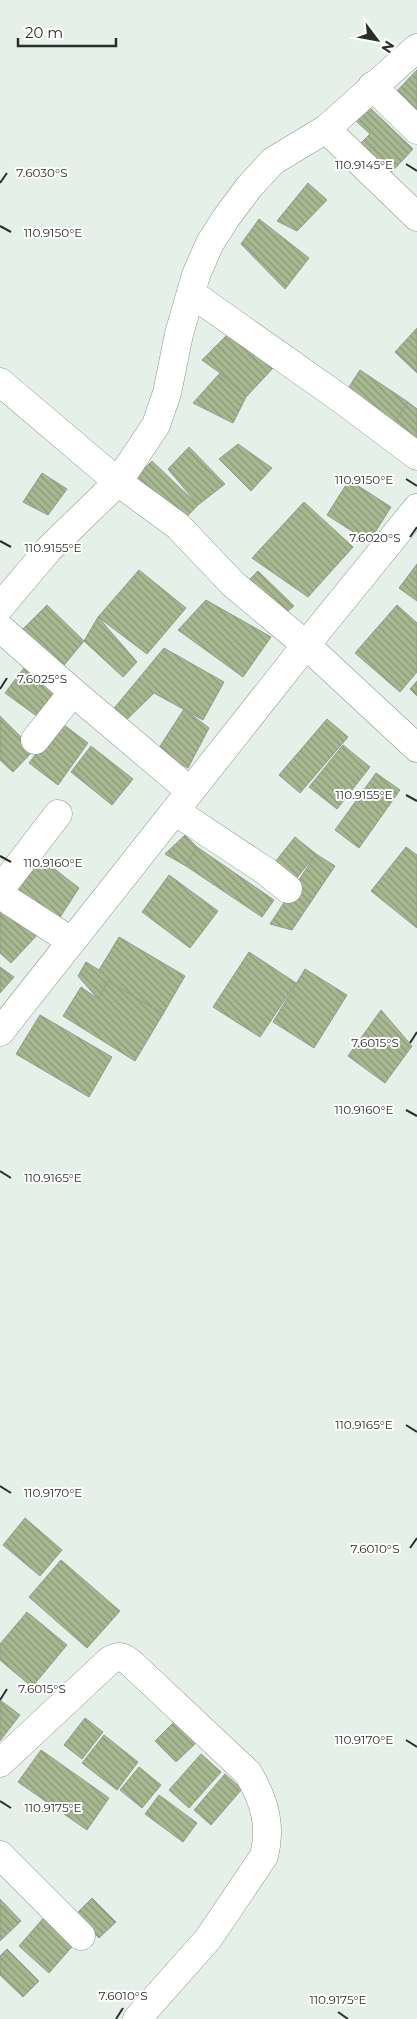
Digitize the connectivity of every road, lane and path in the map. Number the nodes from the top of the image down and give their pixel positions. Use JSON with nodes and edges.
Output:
{"nodes":[{"id":1,"x":417,"y":48,"type":"edge"},
{"id":2,"x":372,"y":86,"type":"junction"},
{"id":3,"x":326,"y":129,"type":"junction"},
{"id":4,"x":417,"y":130,"type":"edge"},
{"id":5,"x":417,"y":217,"type":"edge"},
{"id":6,"x":190,"y":293,"type":"junction"},
{"id":7,"x":0,"y":382,"type":"edge"},
{"id":8,"x":417,"y":456,"type":"edge"},
{"id":9,"x":118,"y":482,"type":"junction"},
{"id":10,"x":417,"y":508,"type":"edge"},
{"id":11,"x":0,"y":607,"type":"edge"},
{"id":12,"x":0,"y":628,"type":"edge"},
{"id":13,"x":306,"y":645,"type":"junction"},
{"id":14,"x":73,"y":692,"type":"junction"},
{"id":15,"x":35,"y":740,"type":"dead end"},
{"id":16,"x":417,"y":748,"type":"edge"},
{"id":17,"x":182,"y":801,"type":"junction"},
{"id":18,"x":58,"y":814,"type":"dead end"},
{"id":19,"x":288,"y":889,"type":"dead end"},
{"id":20,"x":71,"y":941,"type":"junction"},
{"id":21,"x":0,"y":1032,"type":"edge"},
{"id":22,"x":0,"y":1763,"type":"edge"},
{"id":23,"x":0,"y":1855,"type":"edge"},
{"id":24,"x":81,"y":1936,"type":"dead end"},
{"id":25,"x":137,"y":2019,"type":"edge"}],
"edges":[{"from":1,"to":2,"type":"street"},
{"from":2,"to":3,"type":"street"},
{"from":2,"to":4,"type":"street"},
{"from":3,"to":5,"type":"street"},
{"from":3,"to":6,"type":"street"},
{"from":6,"to":8,"type":"street"},
{"from":6,"to":9,"type":"street"},
{"from":7,"to":9,"type":"street"},
{"from":9,"to":11,"type":"street"},
{"from":9,"to":13,"type":"street"},
{"from":10,"to":13,"type":"street"},
{"from":12,"to":14,"type":"street"},
{"from":13,"to":16,"type":"street"},
{"from":13,"to":17,"type":"street"},
{"from":14,"to":15,"type":"street"},
{"from":14,"to":17,"type":"street"},
{"from":17,"to":19,"type":"street"},
{"from":17,"to":20,"type":"street"},
{"from":18,"to":20,"type":"street"},
{"from":20,"to":21,"type":"street"},
{"from":22,"to":25,"type":"street"},
{"from":23,"to":24,"type":"street"}]}
